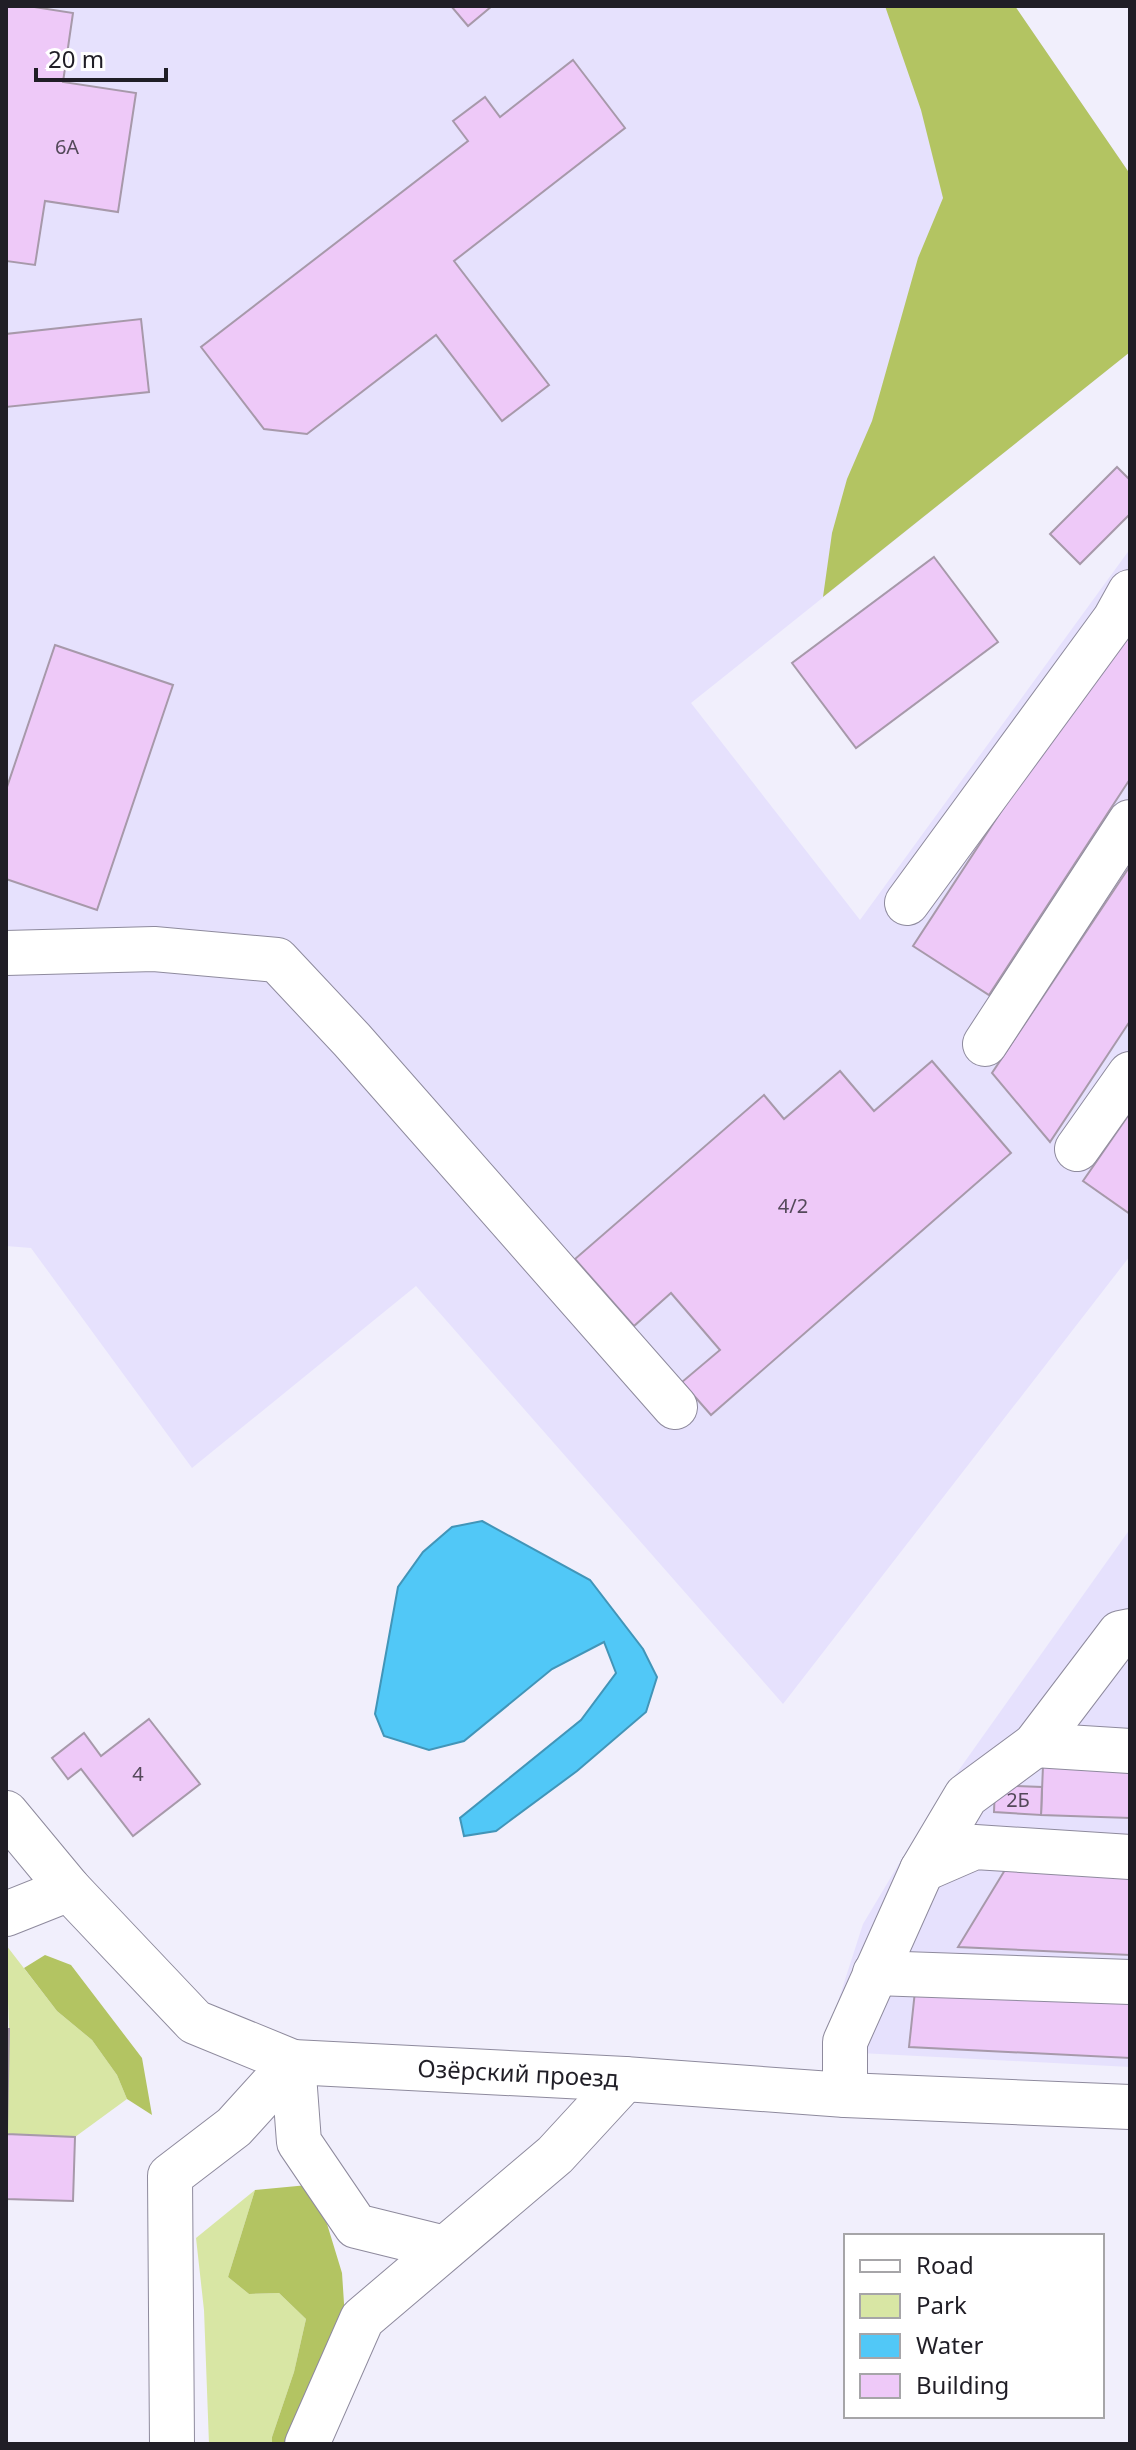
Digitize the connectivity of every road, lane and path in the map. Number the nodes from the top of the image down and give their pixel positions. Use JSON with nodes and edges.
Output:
{"nodes":[{"id":1,"x":1130,"y":592,"type":"edge"},
{"id":2,"x":1130,"y":822,"type":"edge"},
{"id":3,"x":907,"y":903,"type":"dead end"},
{"id":4,"x":6,"y":953,"type":"edge"},
{"id":5,"x":985,"y":1044,"type":"dead end"},
{"id":6,"x":1130,"y":1074,"type":"edge"},
{"id":7,"x":1077,"y":1149,"type":"dead end"},
{"id":8,"x":675,"y":1407,"type":"dead end"},
{"id":9,"x":1130,"y":1631,"type":"edge"},
{"id":10,"x":1035,"y":1745,"type":"junction"},
{"id":11,"x":1130,"y":1751,"type":"edge"},
{"id":12,"x":6,"y":1813,"type":"edge"},
{"id":13,"x":1130,"y":1857,"type":"edge"},
{"id":14,"x":922,"y":1870,"type":"junction"},
{"id":15,"x":69,"y":1889,"type":"junction"},
{"id":16,"x":6,"y":1914,"type":"edge"},
{"id":17,"x":875,"y":1973,"type":"junction"},
{"id":18,"x":1130,"y":1982,"type":"edge"},
{"id":19,"x":293,"y":2062,"type":"junction"},
{"id":20,"x":625,"y":2079,"type":"junction"},
{"id":21,"x":845,"y":2095,"type":"junction"},
{"id":22,"x":1130,"y":2107,"type":"edge"},
{"id":23,"x":445,"y":2248,"type":"junction"},
{"id":24,"x":172,"y":2444,"type":"edge"},
{"id":25,"x":307,"y":2444,"type":"edge"}],
"edges":[{"from":1,"to":3,"type":"street"},
{"from":2,"to":5,"type":"street"},
{"from":4,"to":8,"type":"street"},
{"from":6,"to":7,"type":"street"},
{"from":9,"to":10,"type":"street"},
{"from":10,"to":11,"type":"street"},
{"from":10,"to":14,"type":"street"},
{"from":12,"to":15,"type":"street","name":"Озёрский проезд"},
{"from":13,"to":14,"type":"street"},
{"from":14,"to":17,"type":"street"},
{"from":15,"to":16,"type":"street"},
{"from":15,"to":19,"type":"street","name":"Озёрский проезд"},
{"from":17,"to":18,"type":"street"},
{"from":17,"to":21,"type":"street"},
{"from":19,"to":20,"type":"street","name":"Озёрский проезд"},
{"from":19,"to":23,"type":"street"},
{"from":19,"to":24,"type":"street"},
{"from":20,"to":21,"type":"street","name":"Озёрский проезд"},
{"from":20,"to":23,"type":"street"},
{"from":21,"to":22,"type":"street","name":"Озёрский проезд"},
{"from":23,"to":25,"type":"street"}]}
